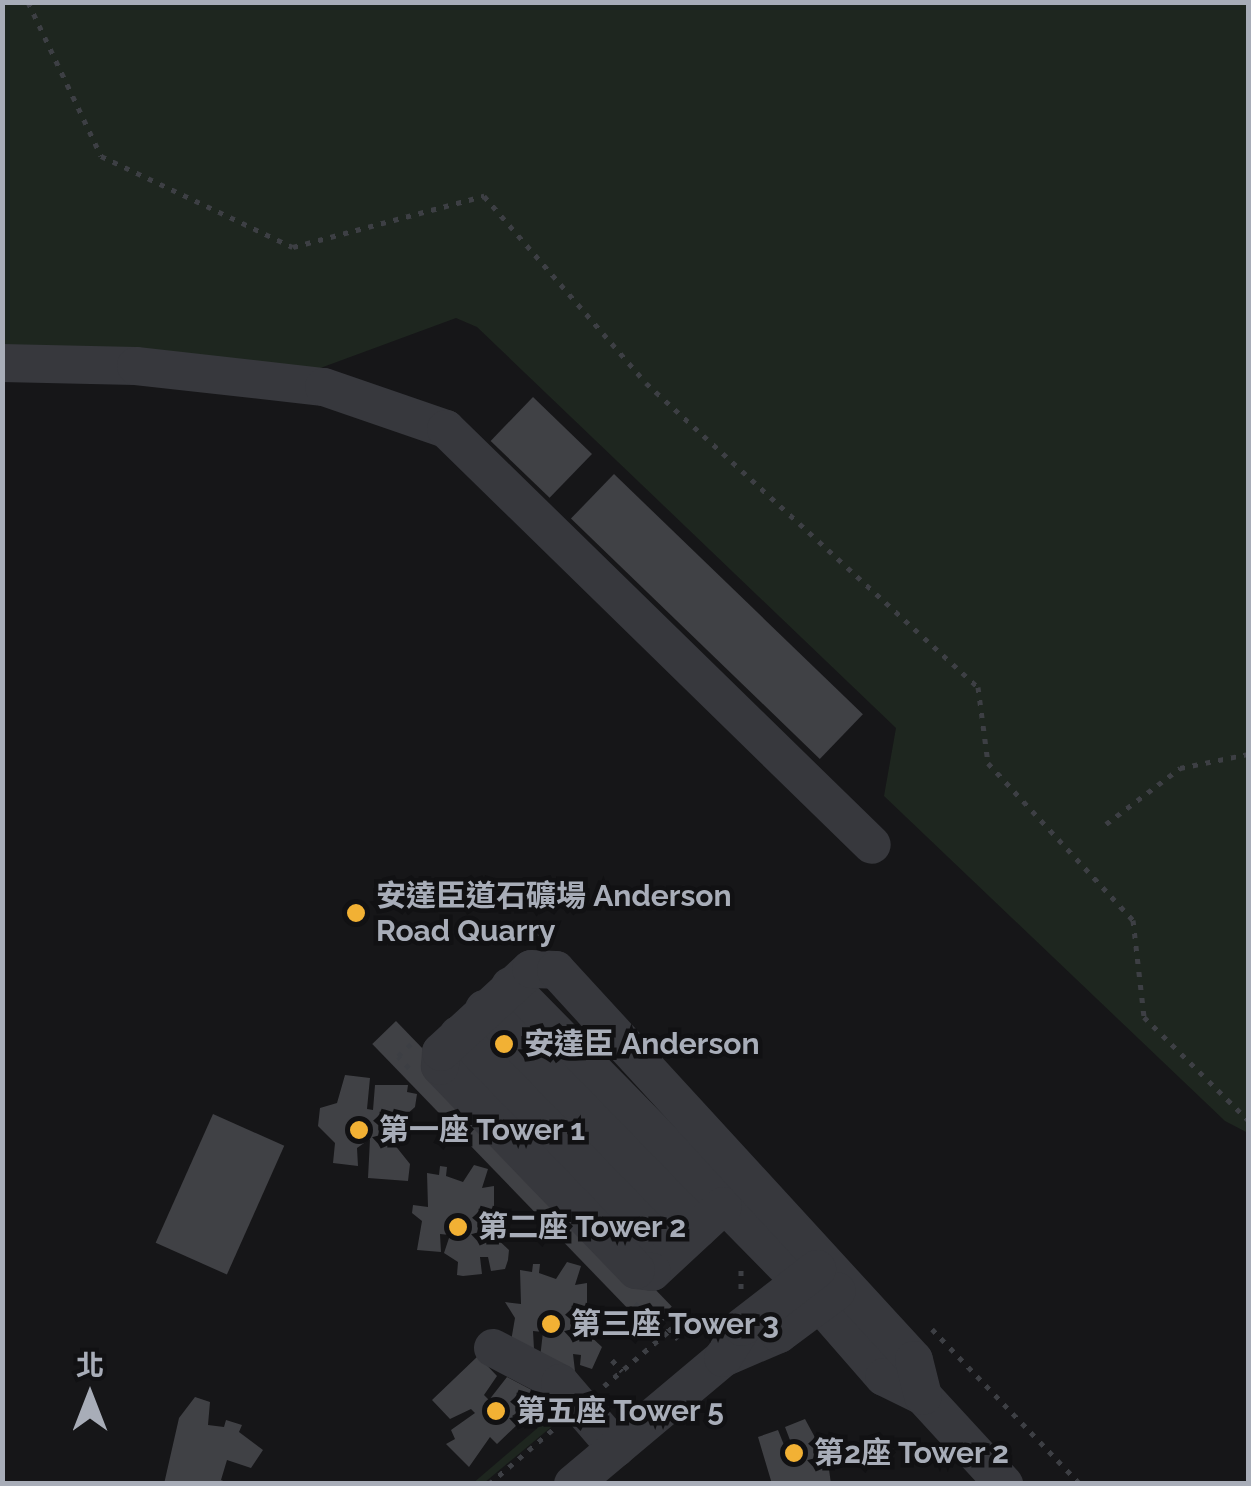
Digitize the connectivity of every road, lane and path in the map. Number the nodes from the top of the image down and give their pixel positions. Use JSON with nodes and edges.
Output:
{"nodes":[{"id":1,"x":28,"y":2,"type":"edge"},
{"id":2,"x":2,"y":363,"type":"edge"},
{"id":3,"x":1248,"y":754,"type":"edge"},
{"id":4,"x":1106,"y":824,"type":"dead end"},
{"id":5,"x":872,"y":845,"type":"dead end"},
{"id":6,"x":484,"y":1010,"type":"junction"},
{"id":7,"x":1248,"y":1120,"type":"edge"},
{"id":8,"x":698,"y":1230,"type":"junction"},
{"id":9,"x":740,"y":1256,"type":"dead end"},
{"id":10,"x":815,"y":1280,"type":"junction"},
{"id":11,"x":738,"y":1285,"type":"dead end"},
{"id":12,"x":664,"y":1297,"type":"dead end"},
{"id":13,"x":924,"y":1321,"type":"dead end"},
{"id":14,"x":670,"y":1330,"type":"junction"},
{"id":15,"x":678,"y":1339,"type":"dead end"},
{"id":16,"x":494,"y":1348,"type":"dead end"},
{"id":17,"x":612,"y":1360,"type":"dead end"},
{"id":18,"x":622,"y":1371,"type":"junction"},
{"id":19,"x":600,"y":1390,"type":"dead end"},
{"id":20,"x":572,"y":1413,"type":"dead end"},
{"id":21,"x":616,"y":1448,"type":"junction"},
{"id":22,"x":489,"y":1484,"type":"edge"},
{"id":23,"x":573,"y":1484,"type":"edge"},
{"id":24,"x":1004,"y":1484,"type":"edge"},
{"id":25,"x":1080,"y":1484,"type":"edge"}],
"edges":[{"from":1,"to":7,"type":"path"},
{"from":2,"to":5,"type":"street"},
{"from":3,"to":4,"type":"path"},
{"from":6,"to":8,"type":"street"},
{"from":6,"to":8,"type":"street"},
{"from":6,"to":10,"type":"street"},
{"from":8,"to":10,"type":"street"},
{"from":9,"to":11,"type":"path"},
{"from":10,"to":21,"type":"street"},
{"from":10,"to":24,"type":"street"},
{"from":12,"to":14,"type":"path"},
{"from":13,"to":25,"type":"path"},
{"from":14,"to":15,"type":"path"},
{"from":14,"to":18,"type":"path"},
{"from":16,"to":21,"type":"street"},
{"from":17,"to":18,"type":"path"},
{"from":18,"to":19,"type":"path"},
{"from":20,"to":22,"type":"path"},
{"from":21,"to":23,"type":"street"}]}
